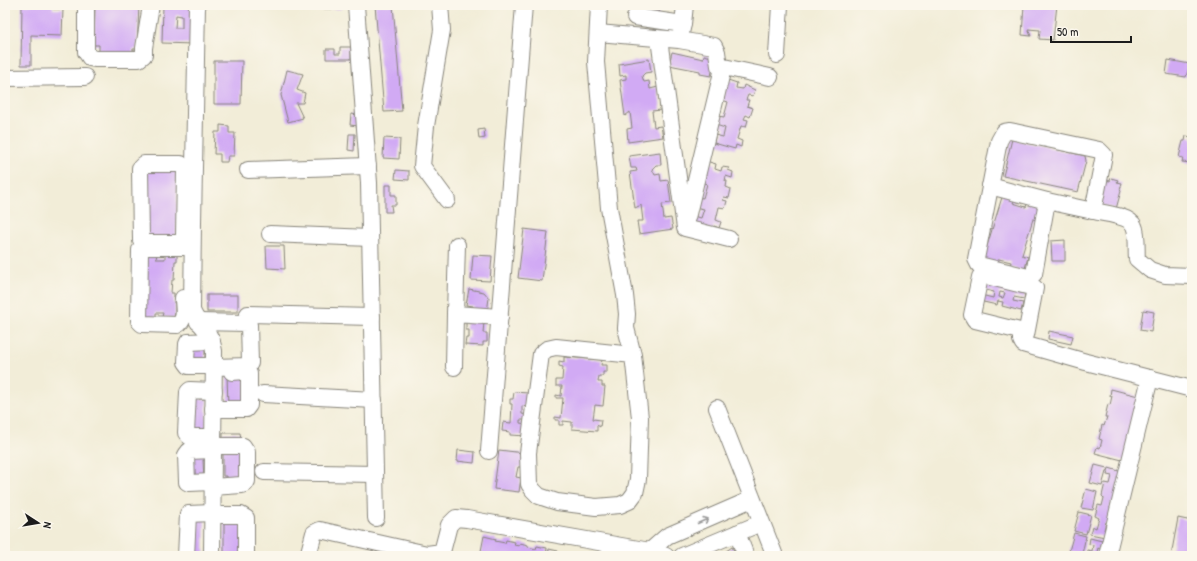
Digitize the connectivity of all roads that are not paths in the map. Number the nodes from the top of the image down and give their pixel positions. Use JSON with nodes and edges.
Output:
{"nodes":[{"id":1,"x":86,"y":5,"type":"edge"},
{"id":2,"x":151,"y":5,"type":"edge"},
{"id":3,"x":197,"y":5,"type":"edge"},
{"id":4,"x":356,"y":5,"type":"edge"},
{"id":5,"x":440,"y":5,"type":"edge"},
{"id":6,"x":524,"y":5,"type":"edge"},
{"id":7,"x":599,"y":5,"type":"edge"},
{"id":8,"x":685,"y":5,"type":"edge"},
{"id":9,"x":780,"y":5,"type":"edge"},
{"id":10,"x":635,"y":17,"type":"dead end"},
{"id":11,"x":683,"y":24,"type":"junction"},
{"id":12,"x":598,"y":33,"type":"junction"},
{"id":13,"x":659,"y":39,"type":"junction"},
{"id":14,"x":678,"y":40,"type":"junction"},
{"id":15,"x":777,"y":55,"type":"dead end"},
{"id":16,"x":723,"y":68,"type":"junction"},
{"id":17,"x":85,"y":77,"type":"dead end"},
{"id":18,"x":770,"y":77,"type":"dead end"},
{"id":19,"x":5,"y":78,"type":"edge"},
{"id":20,"x":368,"y":166,"type":"junction"},
{"id":21,"x":248,"y":170,"type":"dead end"},
{"id":22,"x":990,"y":186,"type":"junction"},
{"id":23,"x":189,"y":200,"type":"junction"},
{"id":24,"x":447,"y":200,"type":"dead end"},
{"id":25,"x":1047,"y":201,"type":"junction"},
{"id":26,"x":1093,"y":211,"type":"junction"},
{"id":27,"x":685,"y":228,"type":"junction"},
{"id":28,"x":270,"y":234,"type":"dead end"},
{"id":29,"x":370,"y":238,"type":"junction"},
{"id":30,"x":729,"y":239,"type":"dead end"},
{"id":31,"x":457,"y":245,"type":"dead end"},
{"id":32,"x":187,"y":248,"type":"junction"},
{"id":33,"x":1192,"y":276,"type":"edge"},
{"id":34,"x":248,"y":314,"type":"dead end"},
{"id":35,"x":455,"y":314,"type":"junction"},
{"id":36,"x":372,"y":316,"type":"junction"},
{"id":37,"x":500,"y":317,"type":"junction"},
{"id":38,"x":198,"y":322,"type":"junction"},
{"id":39,"x":1021,"y":334,"type":"junction"},
{"id":40,"x":212,"y":341,"type":"junction"},
{"id":41,"x":633,"y":355,"type":"junction"},
{"id":42,"x":454,"y":367,"type":"dead end"},
{"id":43,"x":214,"y":369,"type":"junction"},
{"id":44,"x":1150,"y":378,"type":"junction"},
{"id":45,"x":1192,"y":389,"type":"edge"},
{"id":46,"x":214,"y":391,"type":"junction"},
{"id":47,"x":263,"y":394,"type":"dead end"},
{"id":48,"x":374,"y":400,"type":"junction"},
{"id":49,"x":717,"y":408,"type":"dead end"},
{"id":50,"x":213,"y":409,"type":"junction"},
{"id":51,"x":213,"y":444,"type":"junction"},
{"id":52,"x":489,"y":451,"type":"dead end"},
{"id":53,"x":264,"y":472,"type":"dead end"},
{"id":54,"x":375,"y":474,"type":"junction"},
{"id":55,"x":212,"y":485,"type":"junction"},
{"id":56,"x":752,"y":499,"type":"junction"},
{"id":57,"x":212,"y":514,"type":"junction"},
{"id":58,"x":376,"y":518,"type":"dead end"},
{"id":59,"x":761,"y":523,"type":"junction"},
{"id":60,"x":737,"y":533,"type":"junction"},
{"id":61,"x":667,"y":536,"type":"junction"},
{"id":62,"x":650,"y":554,"type":"edge"},
{"id":63,"x":186,"y":556,"type":"edge"},
{"id":64,"x":212,"y":556,"type":"edge"},
{"id":65,"x":246,"y":556,"type":"edge"},
{"id":66,"x":308,"y":556,"type":"edge"},
{"id":67,"x":666,"y":556,"type":"edge"},
{"id":68,"x":674,"y":556,"type":"edge"},
{"id":69,"x":682,"y":556,"type":"edge"},
{"id":70,"x":746,"y":556,"type":"edge"},
{"id":71,"x":775,"y":556,"type":"edge"},
{"id":72,"x":1107,"y":556,"type":"edge"}],
"edges":[{"from":1,"to":2,"type":"street"},
{"from":3,"to":23,"type":"street"},
{"from":4,"to":20,"type":"street"},
{"from":5,"to":24,"type":"street"},
{"from":6,"to":37,"type":"street"},
{"from":7,"to":12,"type":"street"},
{"from":8,"to":11,"type":"street"},
{"from":9,"to":15,"type":"street"},
{"from":10,"to":11,"type":"street"},
{"from":11,"to":14,"type":"street"},
{"from":12,"to":13,"type":"street"},
{"from":12,"to":41,"type":"street"},
{"from":13,"to":14,"type":"street"},
{"from":13,"to":27,"type":"street"},
{"from":14,"to":16,"type":"street"},
{"from":16,"to":18,"type":"street"},
{"from":16,"to":27,"type":"street"},
{"from":17,"to":19,"type":"street"},
{"from":20,"to":21,"type":"street"},
{"from":20,"to":29,"type":"street"},
{"from":22,"to":25,"type":"street"},
{"from":22,"to":25,"type":"street"},
{"from":22,"to":26,"type":"street"},
{"from":23,"to":23,"type":"street"},
{"from":23,"to":32,"type":"street"},
{"from":25,"to":26,"type":"street"},
{"from":26,"to":33,"type":"street"},
{"from":27,"to":30,"type":"street"},
{"from":28,"to":29,"type":"street"},
{"from":29,"to":36,"type":"street"},
{"from":31,"to":35,"type":"street"},
{"from":32,"to":32,"type":"street"},
{"from":32,"to":38,"type":"street"},
{"from":34,"to":36,"type":"street"},
{"from":35,"to":37,"type":"street"},
{"from":35,"to":42,"type":"street"},
{"from":36,"to":48,"type":"street"},
{"from":37,"to":52,"type":"street"},
{"from":38,"to":40,"type":"street"},
{"from":38,"to":43,"type":"street"},
{"from":39,"to":39,"type":"street"},
{"from":39,"to":44,"type":"street"},
{"from":40,"to":43,"type":"street"},
{"from":40,"to":43,"type":"street"},
{"from":41,"to":41,"type":"street"},
{"from":43,"to":46,"type":"street"},
{"from":43,"to":50,"type":"street"},
{"from":44,"to":45,"type":"street"},
{"from":44,"to":72,"type":"street"},
{"from":46,"to":50,"type":"street"},
{"from":46,"to":51,"type":"street"},
{"from":47,"to":48,"type":"street"},
{"from":48,"to":54,"type":"street"},
{"from":49,"to":56,"type":"street"},
{"from":50,"to":51,"type":"street"},
{"from":51,"to":55,"type":"street"},
{"from":51,"to":55,"type":"street"},
{"from":51,"to":55,"type":"street"},
{"from":53,"to":54,"type":"street"},
{"from":54,"to":58,"type":"street"},
{"from":55,"to":57,"type":"street"},
{"from":56,"to":59,"type":"street"},
{"from":61,"to":56,"type":"street","one_way":true},
{"from":57,"to":63,"type":"street"},
{"from":57,"to":64,"type":"street"},
{"from":57,"to":65,"type":"street"},
{"from":59,"to":60,"type":"street"},
{"from":59,"to":71,"type":"street"},
{"from":60,"to":69,"type":"street"},
{"from":60,"to":70,"type":"street"},
{"from":61,"to":62,"type":"street"},
{"from":61,"to":68,"type":"street"},
{"from":62,"to":66,"type":"street"},
{"from":62,"to":67,"type":"street"}]}
